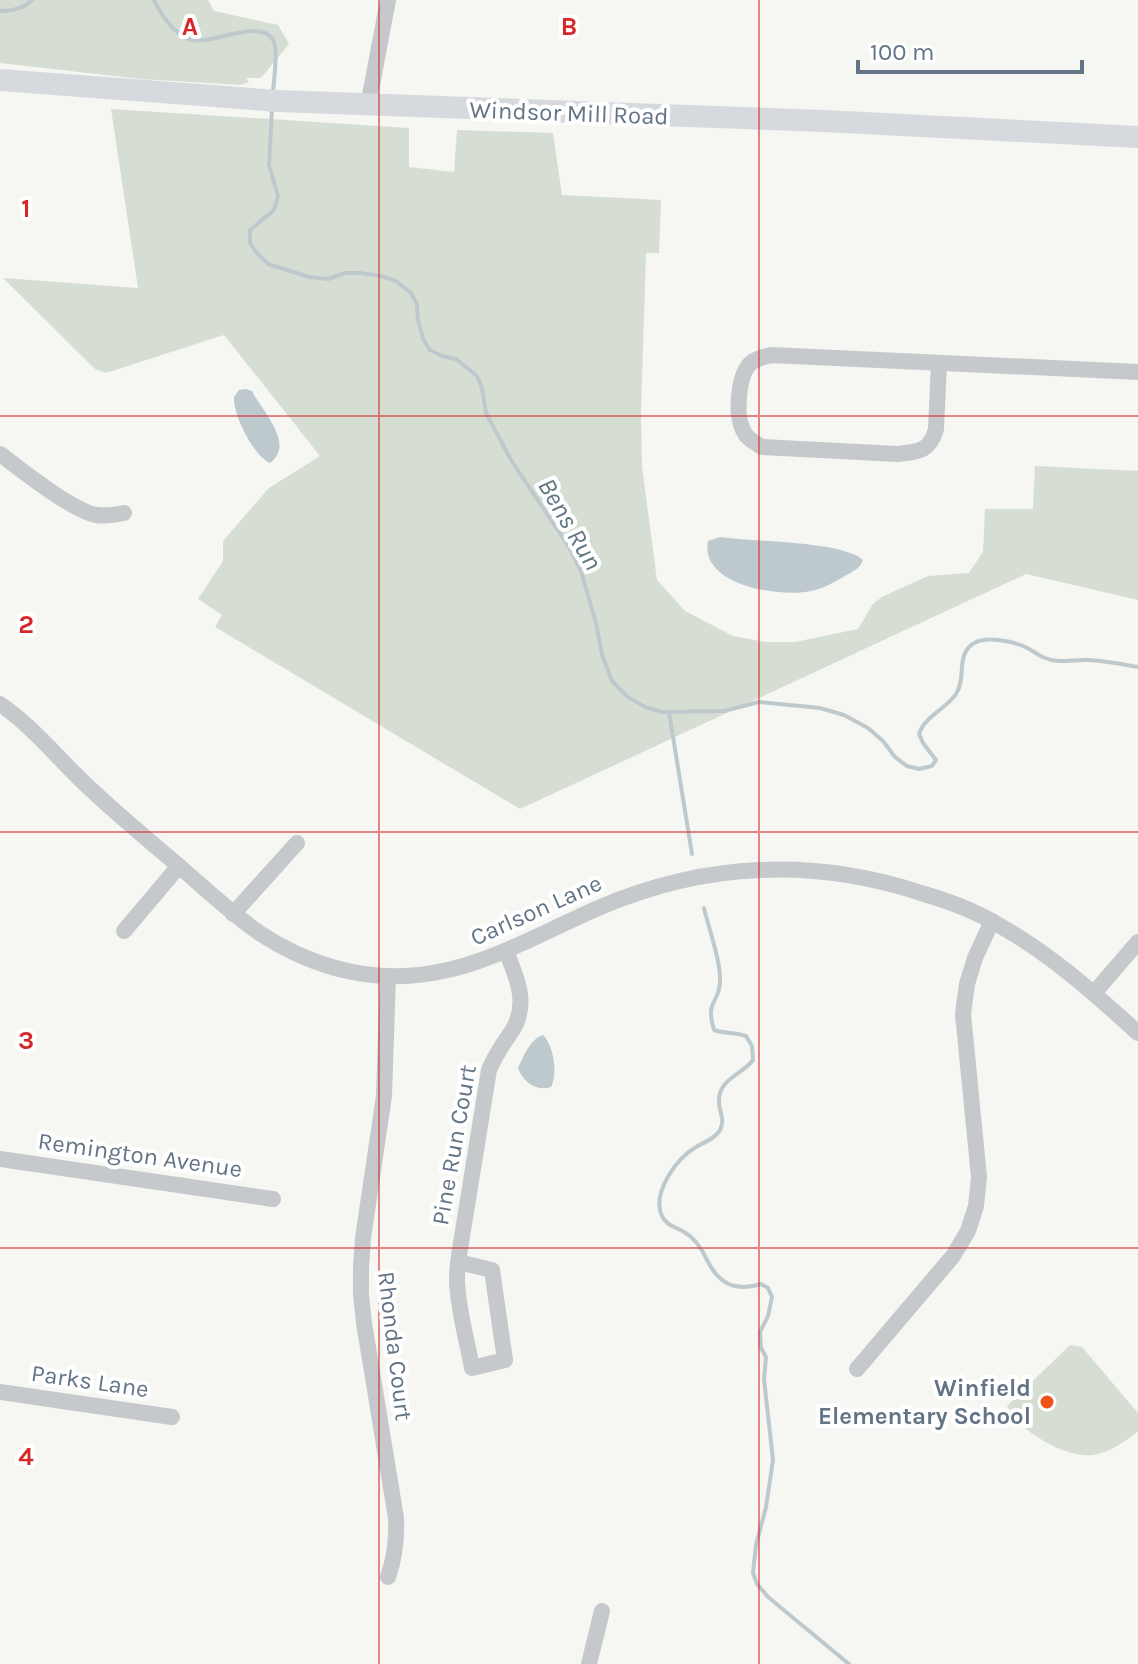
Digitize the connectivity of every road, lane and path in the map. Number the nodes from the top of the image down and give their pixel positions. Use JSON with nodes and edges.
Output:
{"nodes":[{"id":1,"x":388,"y":0,"type":"edge"},
{"id":2,"x":0,"y":80,"type":"edge"},
{"id":3,"x":368,"y":106,"type":"junction"},
{"id":4,"x":1138,"y":137,"type":"edge"},
{"id":5,"x":939,"y":363,"type":"junction"},
{"id":6,"x":1138,"y":372,"type":"edge"},
{"id":7,"x":0,"y":454,"type":"edge"},
{"id":8,"x":124,"y":513,"type":"dead end"},
{"id":9,"x":0,"y":704,"type":"edge"},
{"id":10,"x":297,"y":843,"type":"dead end"},
{"id":11,"x":179,"y":866,"type":"junction"},
{"id":12,"x":233,"y":914,"type":"junction"},
{"id":13,"x":992,"y":921,"type":"junction"},
{"id":14,"x":124,"y":931,"type":"dead end"},
{"id":15,"x":1138,"y":942,"type":"edge"},
{"id":16,"x":506,"y":951,"type":"junction"},
{"id":17,"x":388,"y":976,"type":"junction"},
{"id":18,"x":1094,"y":993,"type":"junction"},
{"id":19,"x":1138,"y":1033,"type":"edge"},
{"id":20,"x":0,"y":1159,"type":"edge"},
{"id":21,"x":273,"y":1199,"type":"dead end"},
{"id":22,"x":458,"y":1262,"type":"junction"},
{"id":23,"x":857,"y":1369,"type":"dead end"},
{"id":24,"x":0,"y":1392,"type":"edge"},
{"id":25,"x":172,"y":1417,"type":"dead end"},
{"id":26,"x":388,"y":1577,"type":"dead end"},
{"id":27,"x":602,"y":1611,"type":"dead end"},
{"id":28,"x":589,"y":1664,"type":"edge"}],
"edges":[{"from":1,"to":3,"type":"street"},
{"from":2,"to":3,"type":"main road","name":"Windsor Mill Road"},
{"from":3,"to":4,"type":"main road","name":"Windsor Mill Road"},
{"from":5,"to":5,"type":"street"},
{"from":5,"to":6,"type":"street"},
{"from":7,"to":8,"type":"street"},
{"from":9,"to":11,"type":"street","name":"Carlson Lane"},
{"from":10,"to":12,"type":"street"},
{"from":11,"to":12,"type":"street","name":"Carlson Lane"},
{"from":11,"to":14,"type":"street"},
{"from":12,"to":17,"type":"street","name":"Carlson Lane"},
{"from":13,"to":16,"type":"street","name":"Carlson Lane"},
{"from":13,"to":18,"type":"street","name":"Carlson Lane"},
{"from":13,"to":23,"type":"street"},
{"from":15,"to":18,"type":"street"},
{"from":16,"to":17,"type":"street","name":"Carlson Lane"},
{"from":16,"to":22,"type":"street","name":"Pine Run Court"},
{"from":17,"to":26,"type":"street","name":"Rhonda Court"},
{"from":18,"to":19,"type":"street","name":"Carlson Lane"},
{"from":20,"to":21,"type":"street","name":"Remington Avenue"},
{"from":22,"to":22,"type":"street","name":"Pine Run Court"},
{"from":24,"to":25,"type":"street","name":"Parks Lane"},
{"from":27,"to":28,"type":"street"}]}
